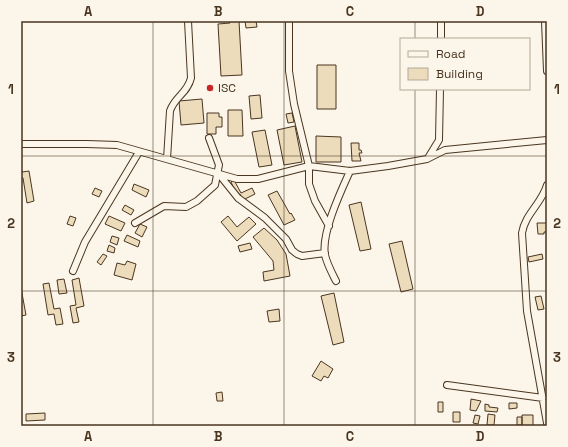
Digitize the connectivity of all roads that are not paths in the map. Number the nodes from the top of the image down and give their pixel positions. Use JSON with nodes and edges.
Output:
{"nodes":[{"id":1,"x":188,"y":21,"type":"edge"},
{"id":2,"x":289,"y":21,"type":"edge"},
{"id":3,"x":441,"y":21,"type":"edge"},
{"id":4,"x":545,"y":21,"type":"edge"},
{"id":5,"x":441,"y":38,"type":"edge"},
{"id":6,"x":547,"y":71,"type":"edge"},
{"id":7,"x":440,"y":90,"type":"edge"},
{"id":8,"x":209,"y":138,"type":"dead end"},
{"id":9,"x":439,"y":140,"type":"junction"},
{"id":10,"x":547,"y":140,"type":"edge"},
{"id":11,"x":21,"y":144,"type":"edge"},
{"id":12,"x":444,"y":150,"type":"junction"},
{"id":13,"x":140,"y":152,"type":"junction"},
{"id":14,"x":427,"y":159,"type":"junction"},
{"id":15,"x":167,"y":160,"type":"junction"},
{"id":16,"x":309,"y":166,"type":"junction"},
{"id":17,"x":350,"y":171,"type":"junction"},
{"id":18,"x":218,"y":173,"type":"junction"},
{"id":19,"x":547,"y":185,"type":"edge"},
{"id":20,"x":544,"y":199,"type":"edge"},
{"id":21,"x":135,"y":223,"type":"dead end"},
{"id":22,"x":329,"y":226,"type":"junction"},
{"id":23,"x":325,"y":253,"type":"junction"},
{"id":24,"x":73,"y":271,"type":"dead end"},
{"id":25,"x":336,"y":281,"type":"dead end"},
{"id":26,"x":447,"y":385,"type":"dead end"},
{"id":27,"x":543,"y":398,"type":"junction"},
{"id":28,"x":547,"y":423,"type":"edge"}],
"edges":[{"from":1,"to":15,"type":"street"},
{"from":2,"to":16,"type":"street"},
{"from":3,"to":5,"type":"street"},
{"from":4,"to":6,"type":"street"},
{"from":7,"to":9,"type":"street"},
{"from":8,"to":18,"type":"street"},
{"from":9,"to":12,"type":"street"},
{"from":9,"to":14,"type":"street"},
{"from":10,"to":12,"type":"street"},
{"from":11,"to":13,"type":"street"},
{"from":12,"to":14,"type":"street"},
{"from":13,"to":15,"type":"street"},
{"from":13,"to":24,"type":"street"},
{"from":14,"to":17,"type":"street"},
{"from":15,"to":18,"type":"street"},
{"from":16,"to":17,"type":"street"},
{"from":16,"to":18,"type":"street"},
{"from":16,"to":22,"type":"street"},
{"from":17,"to":22,"type":"street"},
{"from":18,"to":21,"type":"street"},
{"from":18,"to":23,"type":"street"},
{"from":19,"to":20,"type":"street"},
{"from":20,"to":27,"type":"street"},
{"from":22,"to":23,"type":"street"},
{"from":23,"to":25,"type":"street"},
{"from":26,"to":27,"type":"street"},
{"from":27,"to":28,"type":"street"}]}
